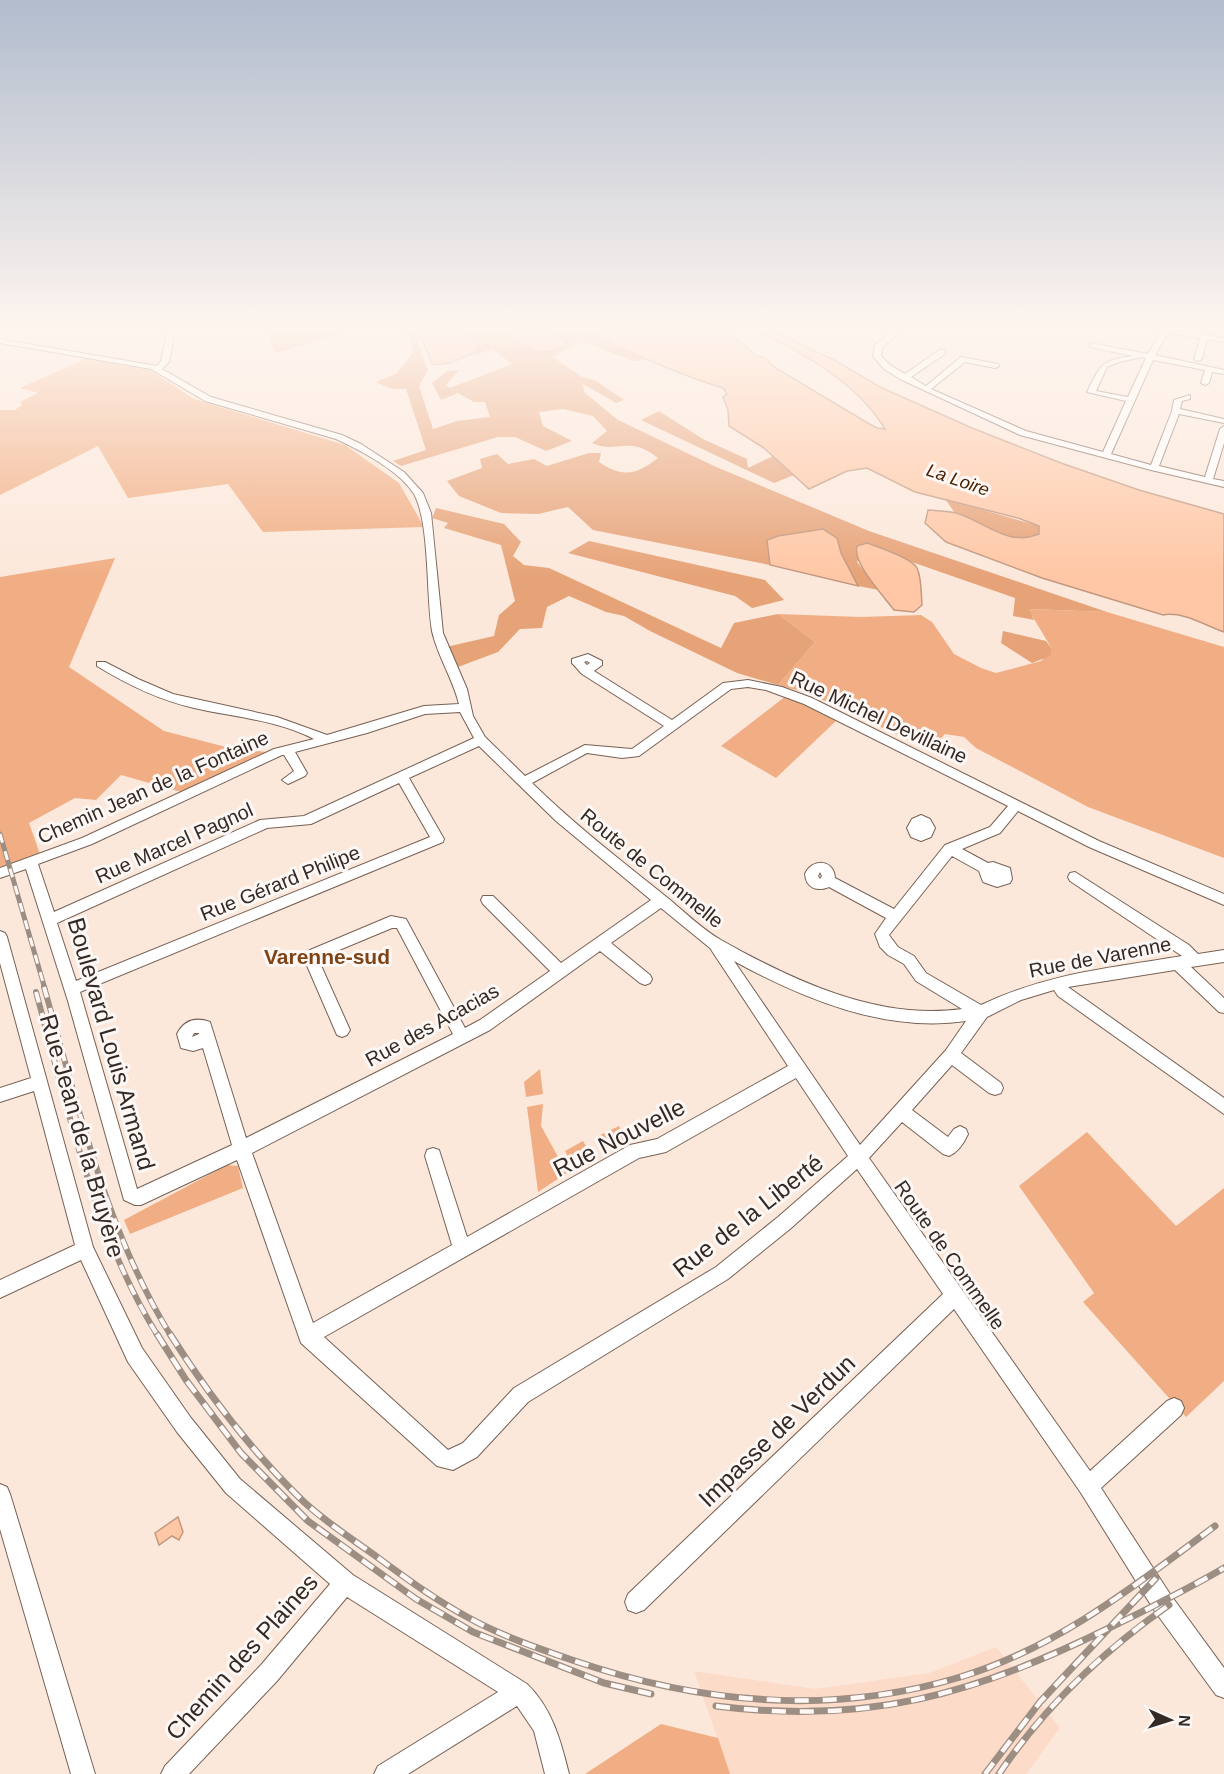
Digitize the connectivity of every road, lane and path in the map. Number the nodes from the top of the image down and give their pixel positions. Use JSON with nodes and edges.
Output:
{"nodes":[{"id":1,"x":247,"y":411,"type":"edge"},
{"id":2,"x":974,"y":411,"type":"edge"},
{"id":3,"x":1126,"y":411,"type":"edge"},
{"id":4,"x":1176,"y":411,"type":"joint"},
{"id":5,"x":1224,"y":421,"type":"edge"},
{"id":6,"x":1224,"y":429,"type":"edge"},
{"id":7,"x":1106,"y":455,"type":"junction"},
{"id":8,"x":1154,"y":468,"type":"junction"},
{"id":9,"x":1208,"y":481,"type":"junction"},
{"id":10,"x":1224,"y":484,"type":"edge"},
{"id":11,"x":101,"y":664,"type":"dead end"},
{"id":12,"x":586,"y":671,"type":"dead end"},
{"id":13,"x":465,"y":708,"type":"junction"},
{"id":14,"x":673,"y":726,"type":"junction"},
{"id":15,"x":325,"y":739,"type":"junction"},
{"id":16,"x":481,"y":740,"type":"junction"},
{"id":17,"x":287,"y":750,"type":"junction"},
{"id":18,"x":402,"y":777,"type":"junction"},
{"id":19,"x":288,"y":780,"type":"dead end"},
{"id":20,"x":523,"y":783,"type":"junction"},
{"id":21,"x":1016,"y":805,"type":"junction"},
{"id":22,"x":929,"y":833,"type":"dead end"},
{"id":23,"x":952,"y":847,"type":"junction"},
{"id":24,"x":31,"y":862,"type":"junction"},
{"id":25,"x":987,"y":869,"type":"dead end"},
{"id":26,"x":0,"y":873,"type":"edge"},
{"id":27,"x":1075,"y":877,"type":"dead end"},
{"id":28,"x":829,"y":881,"type":"dead end"},
{"id":29,"x":488,"y":900,"type":"dead end"},
{"id":30,"x":661,"y":900,"type":"junction"},
{"id":31,"x":1224,"y":900,"type":"edge"},
{"id":32,"x":894,"y":916,"type":"junction"},
{"id":33,"x":50,"y":920,"type":"junction"},
{"id":34,"x":1,"y":942,"type":"edge"},
{"id":35,"x":601,"y":943,"type":"junction"},
{"id":36,"x":715,"y":944,"type":"junction"},
{"id":37,"x":1224,"y":956,"type":"edge"},
{"id":38,"x":1195,"y":960,"type":"junction"},
{"id":39,"x":1177,"y":963,"type":"junction"},
{"id":40,"x":560,"y":972,"type":"junction"},
{"id":41,"x":645,"y":979,"type":"dead end"},
{"id":42,"x":1057,"y":983,"type":"junction"},
{"id":43,"x":71,"y":989,"type":"junction"},
{"id":44,"x":1224,"y":1006,"type":"edge"},
{"id":45,"x":981,"y":1012,"type":"junction"},
{"id":46,"x":342,"y":1030,"type":"dead end"},
{"id":47,"x":207,"y":1035,"type":"dead end"},
{"id":48,"x":462,"y":1037,"type":"junction"},
{"id":49,"x":951,"y":1055,"type":"junction"},
{"id":50,"x":798,"y":1069,"type":"junction"},
{"id":51,"x":40,"y":1082,"type":"junction"},
{"id":52,"x":995,"y":1088,"type":"dead end"},
{"id":53,"x":0,"y":1095,"type":"edge"},
{"id":54,"x":1224,"y":1107,"type":"edge"},
{"id":55,"x":900,"y":1111,"type":"junction"},
{"id":56,"x":960,"y":1134,"type":"dead end"},
{"id":57,"x":242,"y":1149,"type":"junction"},
{"id":58,"x":433,"y":1156,"type":"dead end"},
{"id":59,"x":859,"y":1158,"type":"junction"},
{"id":60,"x":85,"y":1249,"type":"junction"},
{"id":61,"x":462,"y":1250,"type":"junction"},
{"id":62,"x":0,"y":1288,"type":"edge"},
{"id":63,"x":954,"y":1296,"type":"junction"},
{"id":64,"x":308,"y":1336,"type":"junction"},
{"id":65,"x":1174,"y":1408,"type":"dead end"},
{"id":66,"x":1088,"y":1486,"type":"junction"},
{"id":67,"x":0,"y":1494,"type":"edge"},
{"id":68,"x":345,"y":1584,"type":"junction"},
{"id":69,"x":636,"y":1602,"type":"dead end"},
{"id":70,"x":1224,"y":1688,"type":"edge"},
{"id":71,"x":519,"y":1692,"type":"junction"},
{"id":72,"x":83,"y":1774,"type":"edge"},
{"id":73,"x":173,"y":1774,"type":"edge"},
{"id":74,"x":386,"y":1774,"type":"edge"},
{"id":75,"x":557,"y":1774,"type":"edge"}],
"edges":[{"from":1,"to":13,"type":"street","name":"Route de Commelle"},
{"from":2,"to":7,"type":"street"},
{"from":3,"to":7,"type":"street"},
{"from":4,"to":5,"type":"street"},
{"from":4,"to":8,"type":"street"},
{"from":6,"to":9,"type":"street"},
{"from":7,"to":8,"type":"street"},
{"from":8,"to":9,"type":"street"},
{"from":9,"to":10,"type":"street"},
{"from":11,"to":15,"type":"street"},
{"from":12,"to":14,"type":"street"},
{"from":13,"to":15,"type":"street","name":"Chemin Jean de la Fontaine"},
{"from":13,"to":16,"type":"street","name":"Route de Commelle"},
{"from":14,"to":20,"type":"street","name":"Rue Michel Devillaine"},
{"from":14,"to":21,"type":"street","name":"Rue Michel Devillaine"},
{"from":15,"to":17,"type":"street","name":"Chemin Jean de la Fontaine"},
{"from":16,"to":18,"type":"street","name":"Rue Marcel Pagnol"},
{"from":16,"to":20,"type":"street","name":"Route de Commelle"},
{"from":17,"to":19,"type":"street","name":"Chemin Jean de la Fontaine"},
{"from":17,"to":24,"type":"street","name":"Chemin Jean de la Fontaine"},
{"from":18,"to":33,"type":"street","name":"Rue Marcel Pagnol"},
{"from":18,"to":43,"type":"street","name":"Rue Gérard Philipe"},
{"from":20,"to":30,"type":"street","name":"Route de Commelle"},
{"from":21,"to":23,"type":"street"},
{"from":21,"to":31,"type":"street","name":"Rue Michel Devillaine"},
{"from":22,"to":23,"type":"street"},
{"from":23,"to":25,"type":"street"},
{"from":23,"to":32,"type":"street"},
{"from":24,"to":26,"type":"street","name":"Chemin Jean de la Fontaine"},
{"from":24,"to":33,"type":"street","name":"Boulevard Louis Armand"},
{"from":27,"to":38,"type":"street"},
{"from":28,"to":32,"type":"street"},
{"from":29,"to":40,"type":"street"},
{"from":30,"to":35,"type":"street","name":"Rue des Acacias"},
{"from":30,"to":36,"type":"street","name":"Route de Commelle"},
{"from":32,"to":45,"type":"street"},
{"from":33,"to":43,"type":"street","name":"Boulevard Louis Armand"},
{"from":34,"to":51,"type":"street","name":"Rue Jean de la Bruyère"},
{"from":35,"to":40,"type":"street","name":"Rue des Acacias"},
{"from":35,"to":41,"type":"street"},
{"from":36,"to":45,"type":"street","name":"Rue de Varenne"},
{"from":36,"to":50,"type":"street","name":"Route de Commelle"},
{"from":37,"to":38,"type":"street","name":"Rue de Varenne"},
{"from":38,"to":39,"type":"street","name":"Rue de Varenne"},
{"from":39,"to":42,"type":"street","name":"Rue de Varenne"},
{"from":39,"to":44,"type":"street"},
{"from":40,"to":48,"type":"street","name":"Rue des Acacias"},
{"from":42,"to":45,"type":"street","name":"Rue de Varenne"},
{"from":42,"to":54,"type":"street"},
{"from":43,"to":57,"type":"street","name":"Boulevard Louis Armand"},
{"from":45,"to":49,"type":"street","name":"Rue de la Liberté"},
{"from":46,"to":48,"type":"street"},
{"from":47,"to":57,"type":"street"},
{"from":48,"to":57,"type":"street","name":"Rue des Acacias"},
{"from":49,"to":52,"type":"street"},
{"from":49,"to":55,"type":"street","name":"Rue de la Liberté"},
{"from":50,"to":59,"type":"street","name":"Route de Commelle"},
{"from":50,"to":61,"type":"street","name":"Rue Nouvelle"},
{"from":51,"to":53,"type":"street"},
{"from":51,"to":60,"type":"street","name":"Rue Jean de la Bruyère"},
{"from":55,"to":56,"type":"street"},
{"from":55,"to":59,"type":"street","name":"Rue de la Liberté"},
{"from":57,"to":64,"type":"street"},
{"from":58,"to":61,"type":"street"},
{"from":59,"to":63,"type":"street","name":"Route de Commelle"},
{"from":59,"to":64,"type":"street","name":"Rue de la Liberté"},
{"from":60,"to":62,"type":"street"},
{"from":60,"to":68,"type":"street","name":"Rue Jean de la Bruyère"},
{"from":61,"to":64,"type":"street","name":"Rue Nouvelle"},
{"from":63,"to":66,"type":"street","name":"Route de Commelle"},
{"from":63,"to":69,"type":"street","name":"Impasse de Verdun"},
{"from":65,"to":66,"type":"street"},
{"from":66,"to":70,"type":"street","name":"Route de Commelle"},
{"from":67,"to":72,"type":"street"},
{"from":68,"to":71,"type":"street","name":"Chemin des Plaines"},
{"from":68,"to":73,"type":"street","name":"Chemin des Plaines"},
{"from":71,"to":74,"type":"street"},
{"from":71,"to":75,"type":"street","name":"Chemin des Plaines"}]}
